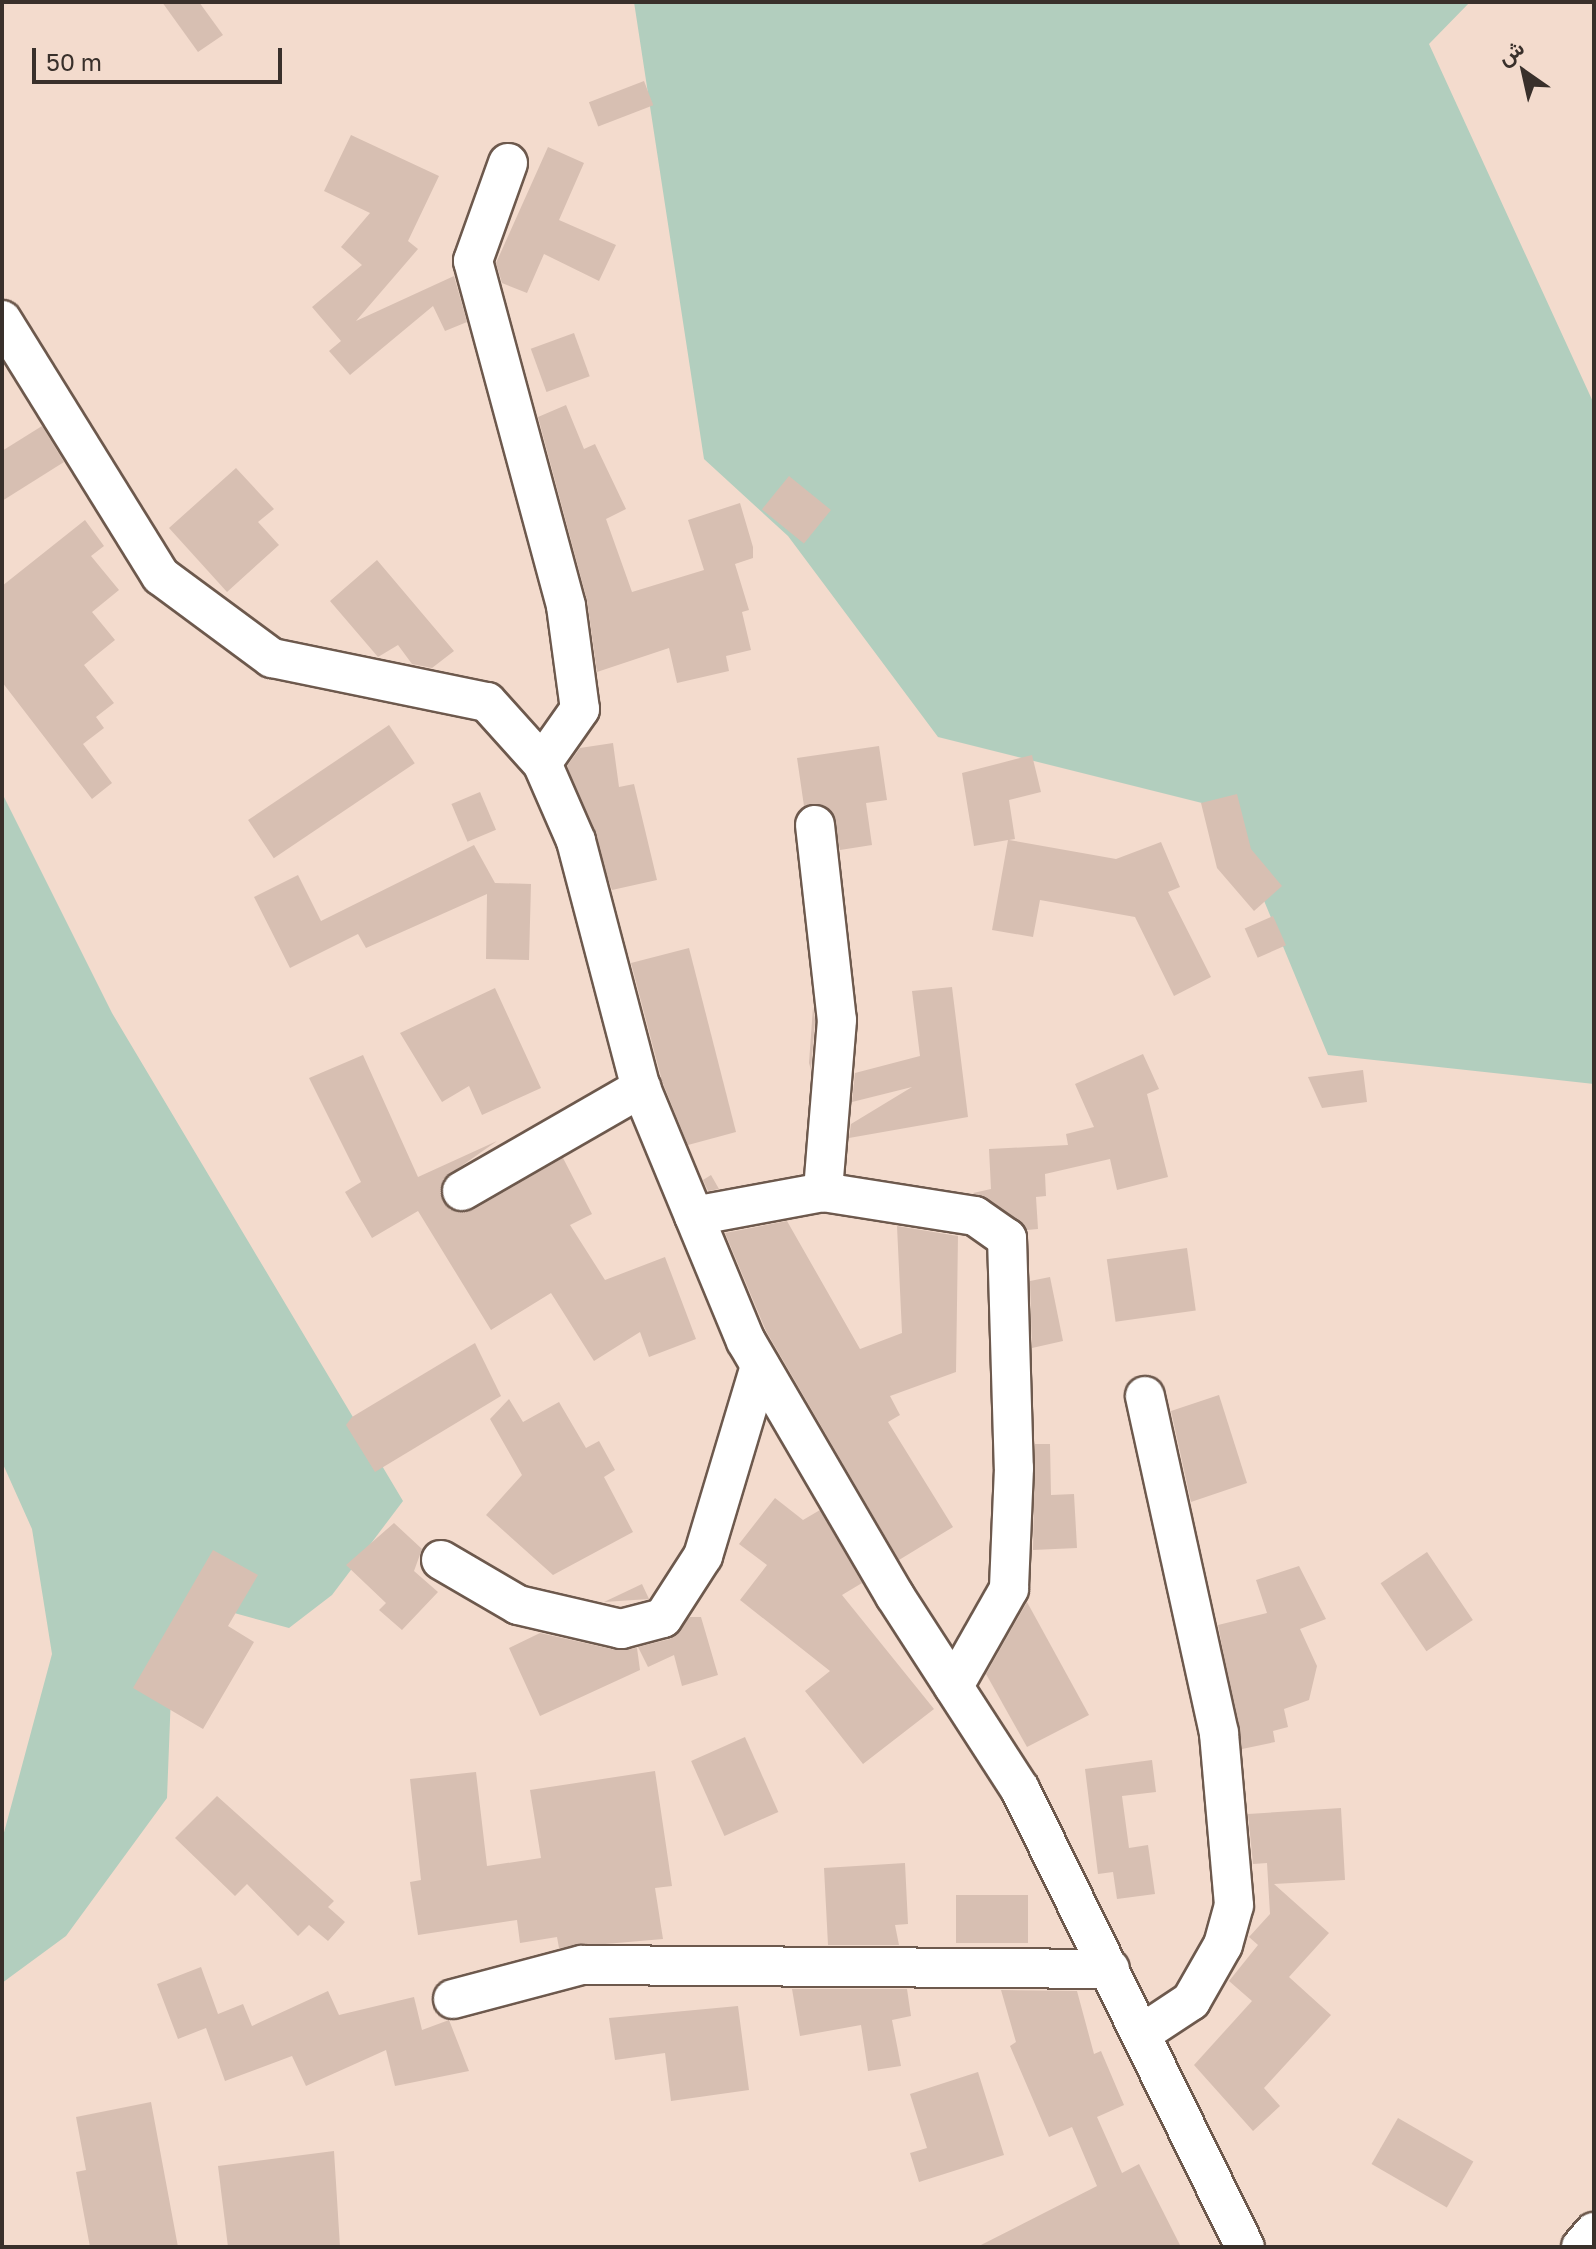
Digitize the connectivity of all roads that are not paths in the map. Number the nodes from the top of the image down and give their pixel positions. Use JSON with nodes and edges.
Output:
{"nodes":[{"id":1,"x":508,"y":163,"type":"dead end"},
{"id":2,"x":2,"y":320,"type":"edge"},
{"id":3,"x":542,"y":763,"type":"junction"},
{"id":4,"x":815,"y":825,"type":"dead end"},
{"id":5,"x":641,"y":1088,"type":"junction"},
{"id":6,"x":462,"y":1191,"type":"dead end"},
{"id":7,"x":823,"y":1192,"type":"junction"},
{"id":8,"x":694,"y":1216,"type":"junction"},
{"id":9,"x":760,"y":1366,"type":"junction"},
{"id":10,"x":1145,"y":1396,"type":"dead end"},
{"id":11,"x":441,"y":1560,"type":"dead end"},
{"id":12,"x":954,"y":1686,"type":"junction"},
{"id":13,"x":1110,"y":1969,"type":"junction"},
{"id":14,"x":453,"y":1999,"type":"dead end"},
{"id":15,"x":1141,"y":2034,"type":"junction"},
{"id":16,"x":1594,"y":2232,"type":"edge"},
{"id":17,"x":1245,"y":2247,"type":"edge"},
{"id":18,"x":1581,"y":2247,"type":"edge"}],
"edges":[{"from":1,"to":3,"type":"street"},
{"from":2,"to":3,"type":"street"},
{"from":3,"to":5,"type":"street"},
{"from":4,"to":7,"type":"street"},
{"from":5,"to":6,"type":"street"},
{"from":5,"to":8,"type":"street"},
{"from":7,"to":8,"type":"street"},
{"from":7,"to":12,"type":"street"},
{"from":8,"to":9,"type":"street"},
{"from":9,"to":11,"type":"street"},
{"from":9,"to":12,"type":"street"},
{"from":10,"to":15,"type":"street"},
{"from":12,"to":13,"type":"street"},
{"from":13,"to":14,"type":"street"},
{"from":13,"to":15,"type":"street"},
{"from":15,"to":17,"type":"street"},
{"from":16,"to":18,"type":"street"}]}
